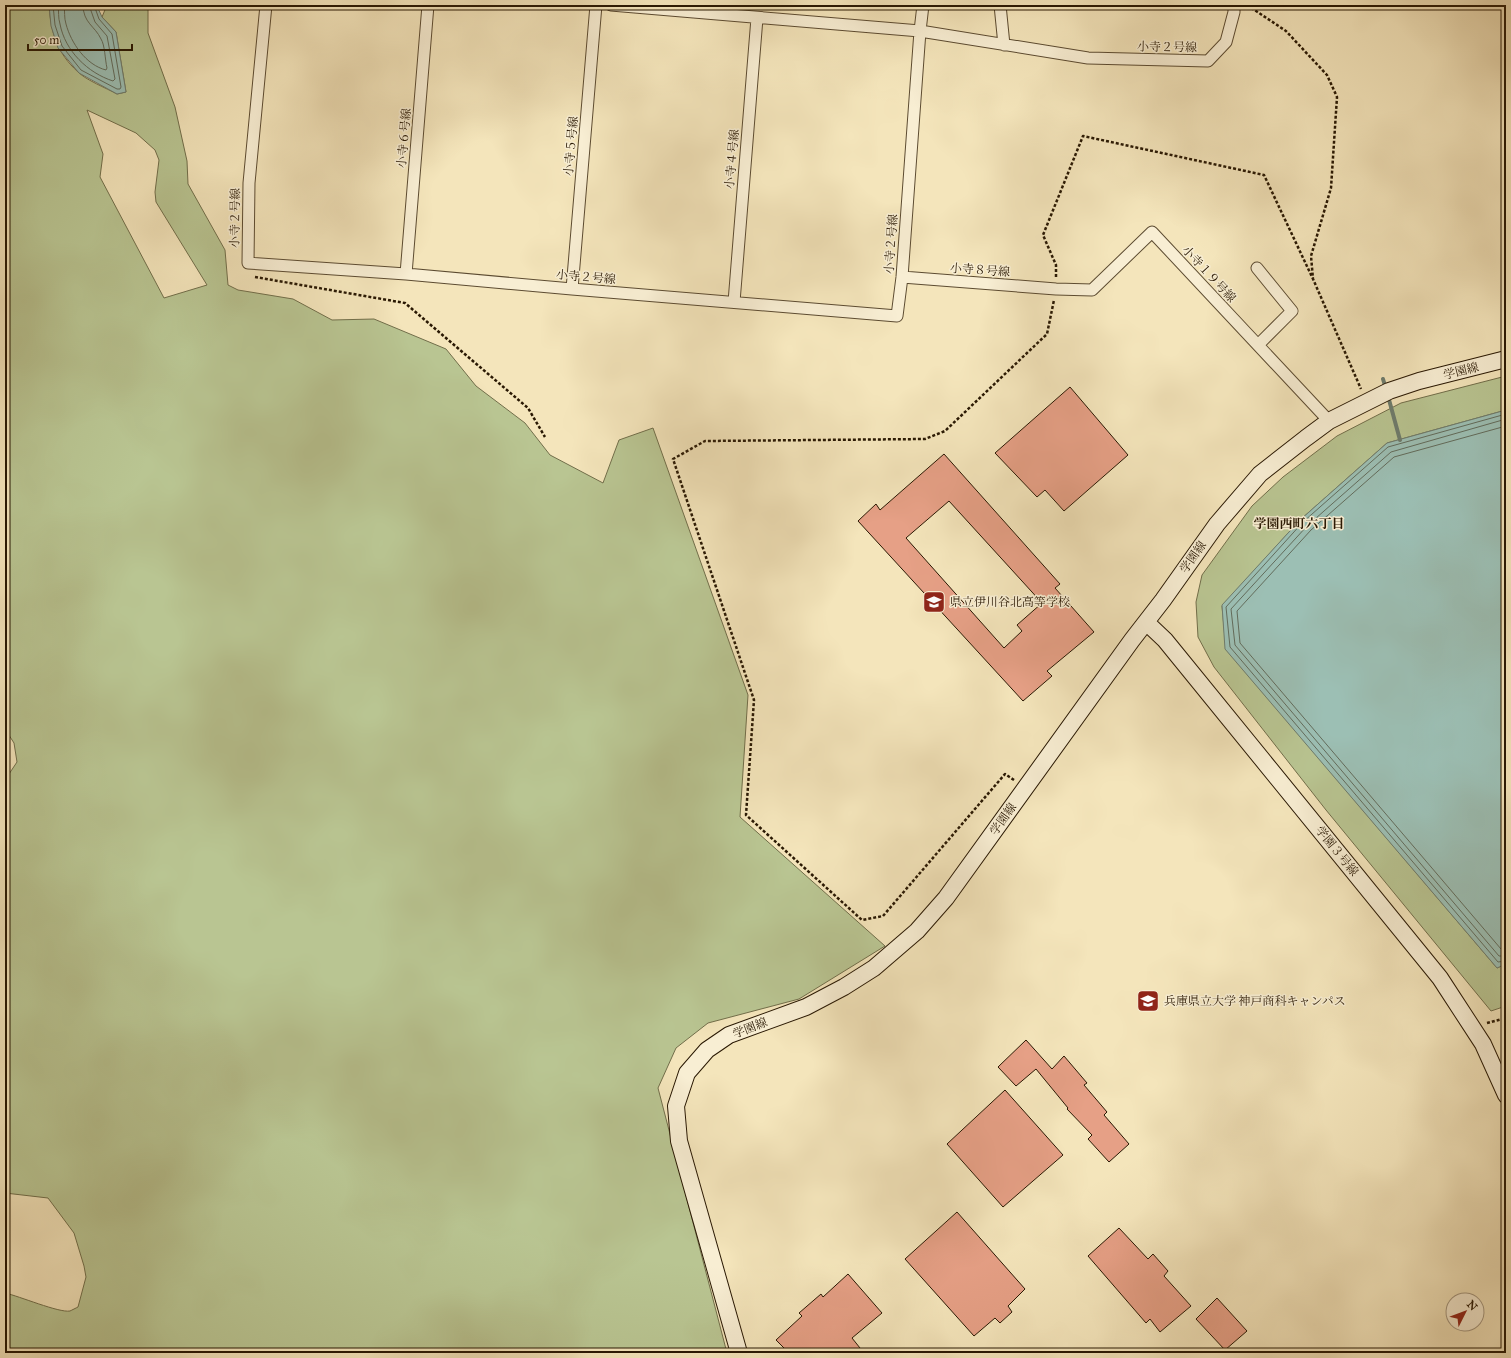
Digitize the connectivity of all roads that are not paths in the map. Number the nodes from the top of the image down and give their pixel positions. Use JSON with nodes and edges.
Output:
{"nodes":[{"id":1,"x":266,"y":5,"type":"edge"},
{"id":2,"x":428,"y":5,"type":"edge"},
{"id":3,"x":596,"y":5,"type":"edge"},
{"id":4,"x":611,"y":5,"type":"edge"},
{"id":5,"x":714,"y":5,"type":"edge"},
{"id":6,"x":922,"y":5,"type":"edge"},
{"id":7,"x":1000,"y":5,"type":"edge"},
{"id":8,"x":1234,"y":5,"type":"edge"},
{"id":9,"x":701,"y":13,"type":"junction"},
{"id":10,"x":757,"y":18,"type":"junction"},
{"id":11,"x":920,"y":31,"type":"junction"},
{"id":12,"x":1004,"y":45,"type":"junction"},
{"id":13,"x":1257,"y":268,"type":"dead end"},
{"id":14,"x":406,"y":274,"type":"junction"},
{"id":15,"x":902,"y":277,"type":"junction"},
{"id":16,"x":1056,"y":289,"type":"joint"},
{"id":17,"x":572,"y":290,"type":"junction"},
{"id":18,"x":734,"y":302,"type":"junction"},
{"id":19,"x":1258,"y":345,"type":"junction"},
{"id":20,"x":1506,"y":359,"type":"edge"},
{"id":21,"x":1329,"y":421,"type":"junction"},
{"id":22,"x":1146,"y":622,"type":"junction"},
{"id":23,"x":1506,"y":1095,"type":"edge"},
{"id":24,"x":740,"y":1353,"type":"edge"}],
"edges":[{"from":1,"to":14,"type":"street","name":"小寺２号線"},
{"from":2,"to":14,"type":"street","name":"小寺６号線"},
{"from":3,"to":17,"type":"street","name":"小寺５号線"},
{"from":4,"to":9,"type":"street","name":"小寺２号線"},
{"from":5,"to":9,"type":"street"},
{"from":6,"to":11,"type":"street"},
{"from":7,"to":12,"type":"street"},
{"from":8,"to":12,"type":"street","name":"小寺２号線"},
{"from":9,"to":10,"type":"street","name":"小寺２号線"},
{"from":10,"to":11,"type":"street","name":"小寺２号線"},
{"from":10,"to":18,"type":"street","name":"小寺４号線"},
{"from":11,"to":12,"type":"street","name":"小寺２号線"},
{"from":11,"to":15,"type":"street","name":"小寺２号線"},
{"from":13,"to":19,"type":"street"},
{"from":14,"to":17,"type":"street","name":"小寺２号線"},
{"from":15,"to":16,"type":"street","name":"小寺８号線"},
{"from":15,"to":18,"type":"street","name":"小寺２号線"},
{"from":16,"to":19,"type":"street","name":"小寺１９号線"},
{"from":17,"to":18,"type":"street","name":"小寺２号線"},
{"from":19,"to":21,"type":"street","name":"小寺１９号線"},
{"from":20,"to":21,"type":"street","name":"学園線"},
{"from":21,"to":22,"type":"street","name":"学園線"},
{"from":22,"to":23,"type":"street","name":"学園３号線"},
{"from":22,"to":24,"type":"street","name":"学園線"}]}
